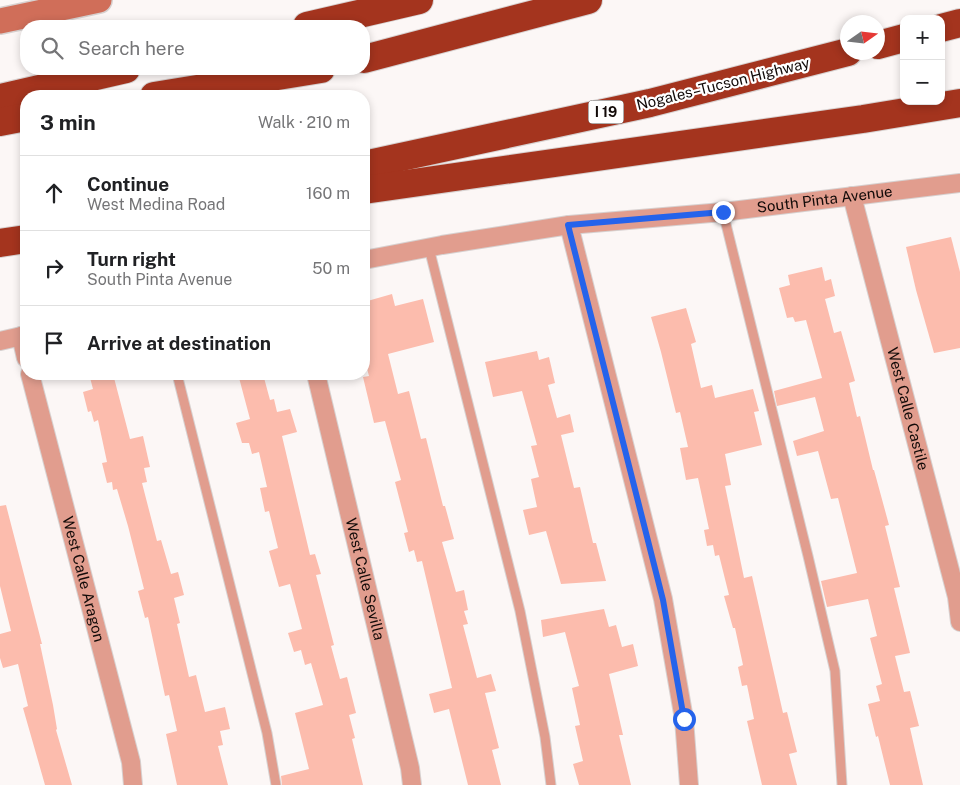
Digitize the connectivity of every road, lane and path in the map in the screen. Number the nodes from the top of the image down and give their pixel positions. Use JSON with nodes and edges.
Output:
{"nodes":[{"id":1,"x":99,"y":0,"type":"edge"},
{"id":2,"x":419,"y":0,"type":"edge"},
{"id":3,"x":588,"y":0,"type":"edge"},
{"id":4,"x":333,"y":20,"type":"edge"},
{"id":5,"x":0,"y":21,"type":"edge"},
{"id":6,"x":960,"y":23,"type":"edge"},
{"id":7,"x":945,"y":27,"type":"edge"},
{"id":8,"x":900,"y":39,"type":"edge"},
{"id":9,"x":885,"y":42,"type":"edge"},
{"id":10,"x":840,"y":54,"type":"edge"},
{"id":11,"x":370,"y":57,"type":"edge"},
{"id":12,"x":100,"y":75,"type":"edge"},
{"id":13,"x":284,"y":75,"type":"edge"},
{"id":14,"x":35,"y":90,"type":"edge"},
{"id":15,"x":191,"y":90,"type":"edge"},
{"id":16,"x":20,"y":93,"type":"edge"},
{"id":17,"x":0,"y":98,"type":"edge"},
{"id":18,"x":960,"y":103,"type":"edge"},
{"id":19,"x":20,"y":118,"type":"edge"},
{"id":20,"x":0,"y":122,"type":"edge"},
{"id":21,"x":370,"y":164,"type":"edge"},
{"id":22,"x":960,"y":183,"type":"edge"},
{"id":23,"x":370,"y":189,"type":"edge"},
{"id":24,"x":852,"y":196,"type":"junction"},
{"id":25,"x":723,"y":212,"type":"junction"},
{"id":26,"x":568,"y":225,"type":"junction"},
{"id":27,"x":20,"y":240,"type":"edge"},
{"id":28,"x":0,"y":243,"type":"edge"},
{"id":29,"x":429,"y":248,"type":"junction"},
{"id":30,"x":370,"y":259,"type":"edge"},
{"id":31,"x":20,"y":337,"type":"edge"},
{"id":32,"x":0,"y":341,"type":"edge"},
{"id":33,"x":32,"y":380,"type":"edge"},
{"id":34,"x":179,"y":380,"type":"edge"},
{"id":35,"x":317,"y":380,"type":"edge"},
{"id":36,"x":960,"y":622,"type":"edge"},
{"id":37,"x":133,"y":785,"type":"edge"},
{"id":38,"x":276,"y":785,"type":"edge"},
{"id":39,"x":412,"y":785,"type":"edge"},
{"id":40,"x":550,"y":785,"type":"edge"},
{"id":41,"x":689,"y":785,"type":"edge"},
{"id":42,"x":842,"y":785,"type":"edge"}],
"edges":[{"from":1,"to":5,"type":"street"},
{"from":2,"to":4,"type":"highway"},
{"from":3,"to":11,"type":"highway"},
{"from":6,"to":7,"type":"highway"},
{"from":8,"to":9,"type":"highway"},
{"from":10,"to":21,"type":"highway","name":"Nogales–Tucson Highway","number":"I 19"},
{"from":12,"to":14,"type":"highway"},
{"from":13,"to":15,"type":"highway"},
{"from":16,"to":17,"type":"highway"},
{"from":18,"to":23,"type":"highway"},
{"from":19,"to":20,"type":"highway"},
{"from":22,"to":24,"type":"street","name":"South Pinta Avenue"},
{"from":24,"to":25,"type":"street","name":"South Pinta Avenue"},
{"from":24,"to":36,"type":"street","name":"West Calle Castile"},
{"from":25,"to":26,"type":"street","name":"South Pinta Avenue"},
{"from":25,"to":42,"type":"lane"},
{"from":26,"to":29,"type":"street","name":"South Pinta Avenue"},
{"from":26,"to":41,"type":"street"},
{"from":27,"to":28,"type":"highway"},
{"from":29,"to":30,"type":"street","name":"South Pinta Avenue"},
{"from":29,"to":40,"type":"lane"},
{"from":31,"to":32,"type":"street"},
{"from":33,"to":37,"type":"street","name":"West Calle Aragon"},
{"from":34,"to":38,"type":"lane"},
{"from":35,"to":39,"type":"street","name":"West Calle Sevilla"}]}
